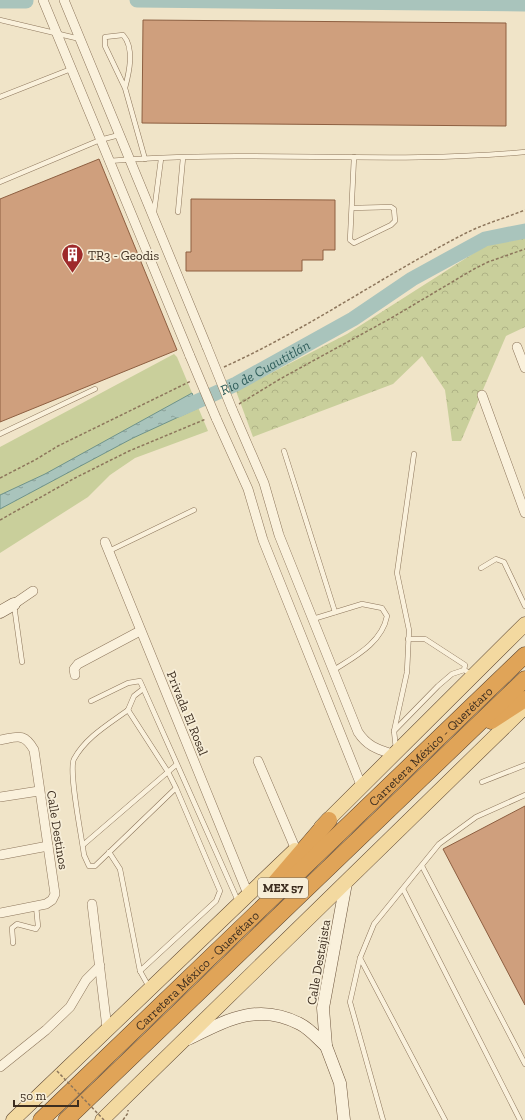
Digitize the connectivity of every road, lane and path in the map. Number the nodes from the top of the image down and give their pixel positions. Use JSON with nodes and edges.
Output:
{"nodes":[{"id":1,"x":43,"y":0,"type":"edge"},
{"id":2,"x":64,"y":0,"type":"edge"},
{"id":3,"x":0,"y":20,"type":"edge"},
{"id":4,"x":58,"y":35,"type":"junction"},
{"id":5,"x":80,"y":39,"type":"junction"},
{"id":6,"x":71,"y":69,"type":"junction"},
{"id":7,"x":125,"y":88,"type":"junction"},
{"id":8,"x":0,"y":97,"type":"edge"},
{"id":9,"x":119,"y":135,"type":"junction"},
{"id":10,"x":100,"y":140,"type":"junction"},
{"id":11,"x":525,"y":152,"type":"edge"},
{"id":12,"x":354,"y":156,"type":"junction"},
{"id":13,"x":161,"y":158,"type":"junction"},
{"id":14,"x":183,"y":158,"type":"junction"},
{"id":15,"x":129,"y":159,"type":"junction"},
{"id":16,"x":145,"y":159,"type":"junction"},
{"id":17,"x":109,"y":161,"type":"junction"},
{"id":18,"x":0,"y":182,"type":"edge"},
{"id":19,"x":352,"y":208,"type":"junction"},
{"id":20,"x":525,"y":210,"type":"edge"},
{"id":21,"x":178,"y":212,"type":"dead end"},
{"id":22,"x":153,"y":217,"type":"junction"},
{"id":23,"x":525,"y":249,"type":"edge"},
{"id":24,"x":517,"y":347,"type":"dead end"},
{"id":25,"x":222,"y":368,"type":"dead end"},
{"id":26,"x":525,"y":368,"type":"edge"},
{"id":27,"x":195,"y":380,"type":"dead end"},
{"id":28,"x":95,"y":389,"type":"dead end"},
{"id":29,"x":482,"y":395,"type":"dead end"},
{"id":30,"x":236,"y":407,"type":"junction"},
{"id":31,"x":213,"y":417,"type":"junction"},
{"id":32,"x":0,"y":434,"type":"edge"},
{"id":33,"x":284,"y":452,"type":"dead end"},
{"id":34,"x":414,"y":454,"type":"dead end"},
{"id":35,"x":0,"y":478,"type":"edge"},
{"id":36,"x":194,"y":510,"type":"dead end"},
{"id":37,"x":525,"y":513,"type":"edge"},
{"id":38,"x":0,"y":520,"type":"edge"},
{"id":39,"x":106,"y":542,"type":"dead end"},
{"id":40,"x":109,"y":551,"type":"junction"},
{"id":41,"x":289,"y":559,"type":"junction"},
{"id":42,"x":273,"y":565,"type":"junction"},
{"id":43,"x":481,"y":568,"type":"dead end"},
{"id":44,"x":33,"y":591,"type":"dead end"},
{"id":45,"x":14,"y":604,"type":"junction"},
{"id":46,"x":525,"y":606,"type":"edge"},
{"id":47,"x":0,"y":612,"type":"edge"},
{"id":48,"x":335,"y":612,"type":"junction"},
{"id":49,"x":314,"y":619,"type":"junction"},
{"id":50,"x":525,"y":624,"type":"edge"},
{"id":51,"x":140,"y":631,"type":"junction"},
{"id":52,"x":408,"y":639,"type":"junction"},
{"id":53,"x":327,"y":654,"type":"junction"},
{"id":54,"x":525,"y":655,"type":"edge"},
{"id":55,"x":312,"y":660,"type":"junction"},
{"id":56,"x":22,"y":662,"type":"dead end"},
{"id":57,"x":334,"y":670,"type":"junction"},
{"id":58,"x":468,"y":673,"type":"junction"},
{"id":59,"x":76,"y":675,"type":"dead end"},
{"id":60,"x":525,"y":679,"type":"edge"},
{"id":61,"x":338,"y":682,"type":"junction"},
{"id":62,"x":143,"y":689,"type":"junction"},
{"id":63,"x":323,"y":689,"type":"junction"},
{"id":64,"x":525,"y":699,"type":"edge"},
{"id":65,"x":91,"y":701,"type":"dead end"},
{"id":66,"x":525,"y":707,"type":"edge"},
{"id":67,"x":128,"y":710,"type":"junction"},
{"id":68,"x":394,"y":730,"type":"junction"},
{"id":69,"x":463,"y":739,"type":"junction"},
{"id":70,"x":0,"y":740,"type":"edge"},
{"id":71,"x":363,"y":741,"type":"junction"},
{"id":72,"x":347,"y":748,"type":"junction"},
{"id":73,"x":395,"y":752,"type":"junction"},
{"id":74,"x":258,"y":761,"type":"dead end"},
{"id":75,"x":176,"y":765,"type":"junction"},
{"id":76,"x":525,"y":765,"type":"edge"},
{"id":77,"x":168,"y":772,"type":"junction"},
{"id":78,"x":482,"y":782,"type":"dead end"},
{"id":79,"x":361,"y":785,"type":"junction"},
{"id":80,"x":176,"y":788,"type":"junction"},
{"id":81,"x":39,"y":791,"type":"junction"},
{"id":82,"x":525,"y":795,"type":"edge"},
{"id":83,"x":0,"y":798,"type":"edge"},
{"id":84,"x":328,"y":820,"type":"junction"},
{"id":85,"x":83,"y":845,"type":"junction"},
{"id":86,"x":48,"y":846,"type":"junction"},
{"id":87,"x":296,"y":850,"type":"junction"},
{"id":88,"x":109,"y":852,"type":"junction"},
{"id":89,"x":0,"y":855,"type":"edge"},
{"id":90,"x":422,"y":866,"type":"junction"},
{"id":91,"x":346,"y":883,"type":"junction"},
{"id":92,"x":403,"y":889,"type":"junction"},
{"id":93,"x":244,"y":898,"type":"junction"},
{"id":94,"x":92,"y":904,"type":"dead end"},
{"id":95,"x":36,"y":906,"type":"junction"},
{"id":96,"x":0,"y":914,"type":"edge"},
{"id":97,"x":226,"y":941,"type":"junction"},
{"id":98,"x":13,"y":943,"type":"dead end"},
{"id":99,"x":360,"y":958,"type":"junction"},
{"id":100,"x":100,"y":966,"type":"junction"},
{"id":101,"x":140,"y":971,"type":"junction"},
{"id":102,"x":150,"y":988,"type":"junction"},
{"id":103,"x":107,"y":1028,"type":"junction"},
{"id":104,"x":181,"y":1042,"type":"junction"},
{"id":105,"x":326,"y":1046,"type":"junction"},
{"id":106,"x":525,"y":1064,"type":"edge"},
{"id":107,"x":0,"y":1067,"type":"edge"},
{"id":108,"x":57,"y":1071,"type":"dead end"},
{"id":109,"x":128,"y":1113,"type":"dead end"},
{"id":110,"x":13,"y":1120,"type":"edge"},
{"id":111,"x":41,"y":1120,"type":"edge"},
{"id":112,"x":66,"y":1120,"type":"edge"},
{"id":113,"x":103,"y":1120,"type":"edge"},
{"id":114,"x":123,"y":1120,"type":"edge"},
{"id":115,"x":344,"y":1120,"type":"edge"},
{"id":116,"x":384,"y":1120,"type":"edge"},
{"id":117,"x":445,"y":1120,"type":"edge"},
{"id":118,"x":520,"y":1120,"type":"edge"}],
"edges":[{"from":1,"to":4,"type":"street"},
{"from":2,"to":5,"type":"street"},
{"from":3,"to":4,"type":"lane"},
{"from":4,"to":5,"type":"lane"},
{"from":4,"to":6,"type":"street"},
{"from":5,"to":9,"type":"street"},
{"from":6,"to":8,"type":"lane"},
{"from":6,"to":10,"type":"street"},
{"from":7,"to":7,"type":"lane"},
{"from":7,"to":16,"type":"lane"},
{"from":9,"to":10,"type":"lane"},
{"from":9,"to":15,"type":"street"},
{"from":10,"to":17,"type":"street"},
{"from":10,"to":18,"type":"lane"},
{"from":11,"to":12,"type":"lane"},
{"from":12,"to":14,"type":"lane"},
{"from":12,"to":19,"type":"lane"},
{"from":13,"to":14,"type":"lane"},
{"from":13,"to":16,"type":"lane"},
{"from":13,"to":22,"type":"lane"},
{"from":14,"to":21,"type":"lane"},
{"from":15,"to":16,"type":"lane"},
{"from":15,"to":17,"type":"lane"},
{"from":15,"to":22,"type":"street"},
{"from":17,"to":31,"type":"street","bridge":true},
{"from":19,"to":19,"type":"lane"},
{"from":20,"to":25,"type":"path"},
{"from":22,"to":30,"type":"street","bridge":true},
{"from":23,"to":30,"type":"path"},
{"from":24,"to":26,"type":"street"},
{"from":27,"to":35,"type":"path"},
{"from":28,"to":32,"type":"lane"},
{"from":29,"to":37,"type":"street"},
{"from":30,"to":41,"type":"street"},
{"from":31,"to":38,"type":"path"},
{"from":31,"to":42,"type":"street"},
{"from":33,"to":48,"type":"lane"},
{"from":34,"to":52,"type":"lane"},
{"from":36,"to":40,"type":"lane"},
{"from":39,"to":40,"type":"street","name":"Privada El Rosal"},
{"from":40,"to":51,"type":"street","name":"Privada El Rosal"},
{"from":41,"to":42,"type":"street"},
{"from":41,"to":49,"type":"street"},
{"from":42,"to":55,"type":"street"},
{"from":43,"to":46,"type":"lane"},
{"from":44,"to":45,"type":"street"},
{"from":45,"to":47,"type":"main road"},
{"from":45,"to":56,"type":"lane"},
{"from":48,"to":49,"type":"lane"},
{"from":48,"to":57,"type":"lane"},
{"from":49,"to":53,"type":"street"},
{"from":50,"to":58,"type":"main road"},
{"from":51,"to":59,"type":"street"},
{"from":51,"to":93,"type":"street","name":"Privada El Rosal"},
{"from":52,"to":58,"type":"lane"},
{"from":52,"to":68,"type":"lane"},
{"from":53,"to":55,"type":"street"},
{"from":53,"to":57,"type":"street"},
{"from":54,"to":97,"type":"highway","name":"Carretera México - Querétaro","number":"MEX 57"},
{"from":55,"to":63,"type":"street"},
{"from":57,"to":61,"type":"street"},
{"from":58,"to":68,"type":"lane"},
{"from":58,"to":73,"type":"main road"},
{"from":60,"to":69,"type":"highway","name":"Carretera México - Querétaro","number":"MEX 57"},
{"from":61,"to":63,"type":"street"},
{"from":61,"to":71,"type":"street"},
{"from":62,"to":65,"type":"lane"},
{"from":62,"to":67,"type":"lane"},
{"from":62,"to":75,"type":"lane"},
{"from":63,"to":72,"type":"street"},
{"from":64,"to":69,"type":"highway"},
{"from":66,"to":91,"type":"main road"},
{"from":67,"to":77,"type":"lane"},
{"from":67,"to":85,"type":"lane"},
{"from":68,"to":73,"type":"lane"},
{"from":69,"to":112,"type":"highway","name":"Carretera México - Querétaro","number":"MEX 57"},
{"from":70,"to":81,"type":"street","name":"Calle Destinos"},
{"from":71,"to":72,"type":"street"},
{"from":71,"to":73,"type":"street"},
{"from":72,"to":79,"type":"street"},
{"from":73,"to":79,"type":"main road"},
{"from":74,"to":87,"type":"street"},
{"from":75,"to":77,"type":"lane"},
{"from":75,"to":93,"type":"lane"},
{"from":76,"to":78,"type":"lane"},
{"from":77,"to":80,"type":"lane"},
{"from":77,"to":85,"type":"lane"},
{"from":79,"to":84,"type":"main road"},
{"from":80,"to":88,"type":"lane"},
{"from":80,"to":101,"type":"lane"},
{"from":81,"to":83,"type":"street"},
{"from":81,"to":86,"type":"street","name":"Calle Destinos"},
{"from":82,"to":90,"type":"lane"},
{"from":84,"to":87,"type":"main road"},
{"from":84,"to":97,"type":"highway"},
{"from":85,"to":88,"type":"lane"},
{"from":86,"to":89,"type":"street"},
{"from":86,"to":95,"type":"street","name":"Calle Destinos"},
{"from":87,"to":93,"type":"main road"},
{"from":88,"to":101,"type":"lane"},
{"from":90,"to":92,"type":"lane"},
{"from":90,"to":106,"type":"lane"},
{"from":91,"to":104,"type":"main road"},
{"from":91,"to":105,"type":"main road","name":"Calle Destajista"},
{"from":92,"to":99,"type":"lane"},
{"from":92,"to":118,"type":"lane"},
{"from":93,"to":102,"type":"main road"},
{"from":94,"to":100,"type":"street"},
{"from":95,"to":96,"type":"street","name":"Calle Destinos"},
{"from":95,"to":98,"type":"lane"},
{"from":97,"to":111,"type":"highway","name":"Carretera México - Querétaro","number":"MEX 57"},
{"from":99,"to":116,"type":"lane"},
{"from":99,"to":117,"type":"lane"},
{"from":100,"to":103,"type":"street"},
{"from":100,"to":107,"type":"street"},
{"from":101,"to":102,"type":"lane"},
{"from":102,"to":103,"type":"main road"},
{"from":103,"to":110,"type":"main road"},
{"from":104,"to":105,"type":"main road","name":"Calle Destajista"},
{"from":104,"to":113,"type":"main road"},
{"from":105,"to":115,"type":"main road","name":"Calle Destajista"},
{"from":108,"to":113,"type":"path","bridge":true},
{"from":109,"to":114,"type":"path"}]}
